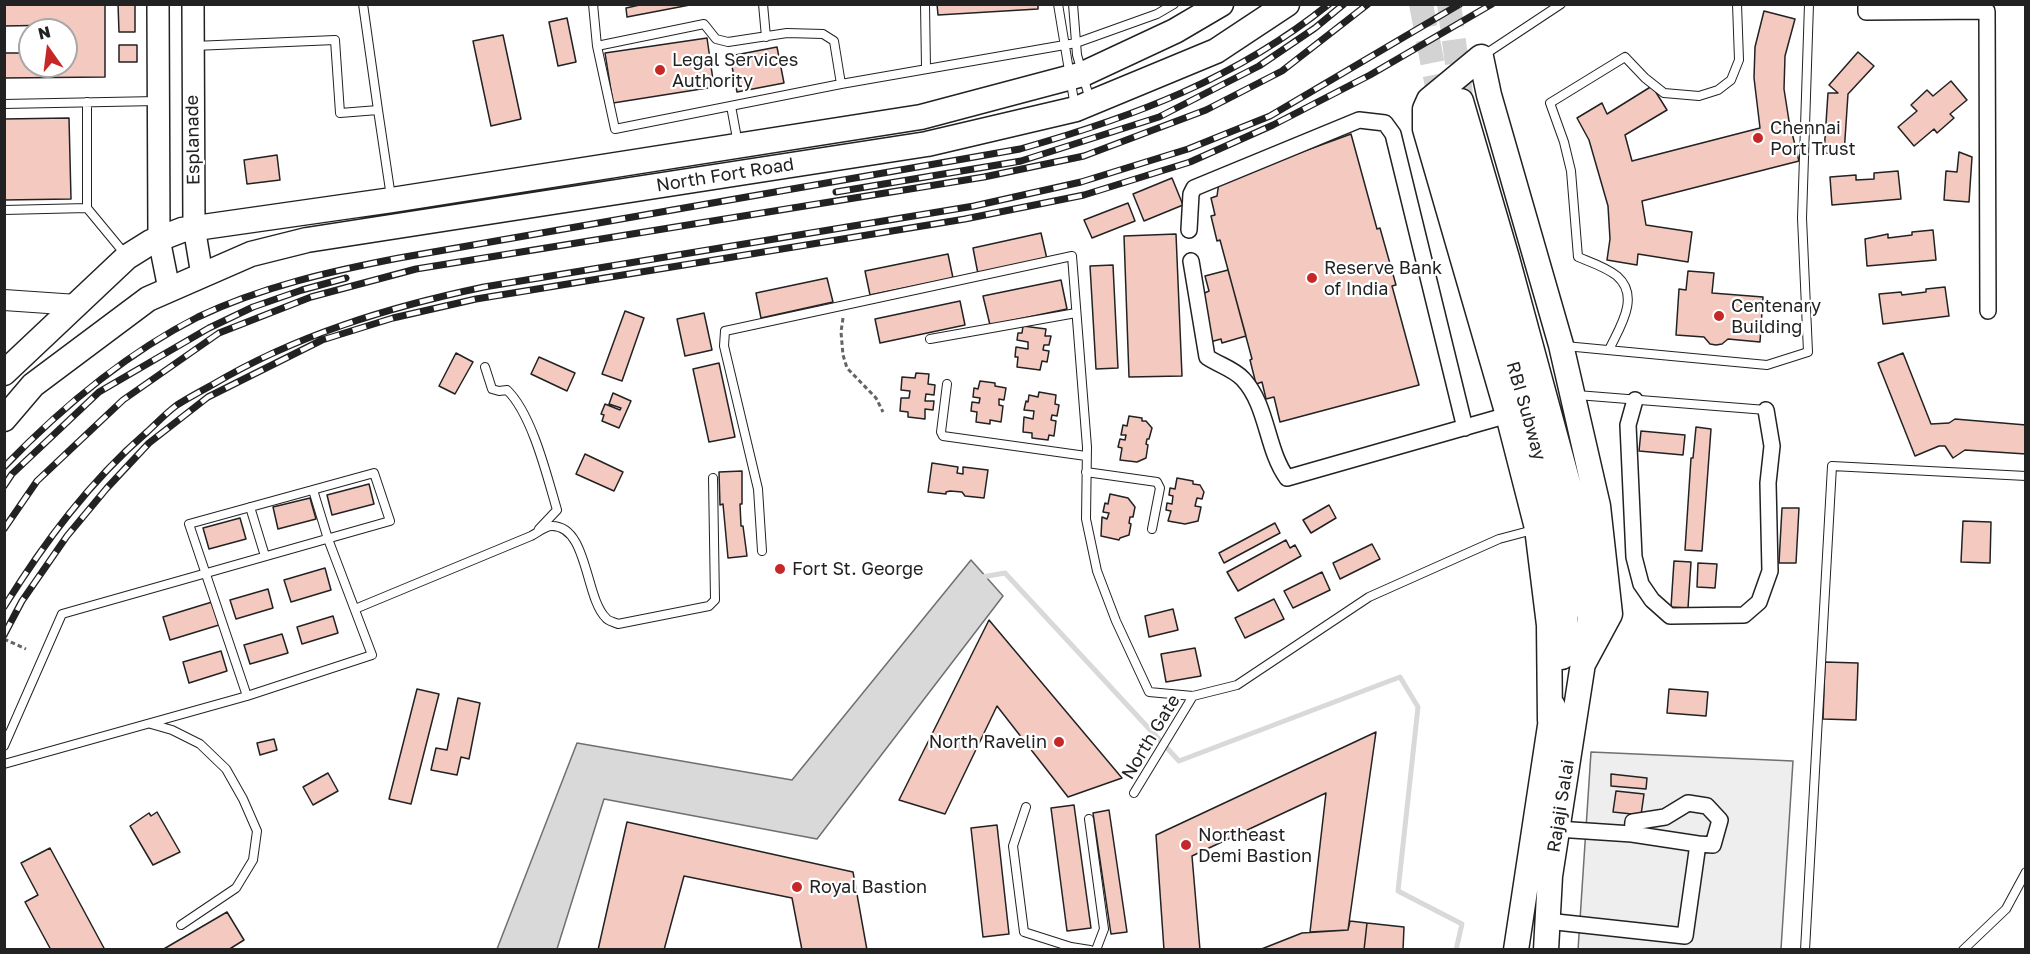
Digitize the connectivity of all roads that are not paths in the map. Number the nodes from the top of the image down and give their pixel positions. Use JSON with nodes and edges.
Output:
{"nodes":[{"id":1,"x":158,"y":4,"type":"edge"},
{"id":2,"x":193,"y":4,"type":"edge"},
{"id":3,"x":363,"y":4,"type":"edge"},
{"id":4,"x":593,"y":4,"type":"edge"},
{"id":5,"x":763,"y":4,"type":"edge"},
{"id":6,"x":925,"y":4,"type":"edge"},
{"id":7,"x":1058,"y":4,"type":"edge"},
{"id":8,"x":1073,"y":4,"type":"edge"},
{"id":9,"x":1174,"y":4,"type":"edge"},
{"id":10,"x":1221,"y":4,"type":"edge"},
{"id":11,"x":1287,"y":4,"type":"edge"},
{"id":12,"x":1561,"y":4,"type":"edge"},
{"id":13,"x":1737,"y":4,"type":"edge"},
{"id":14,"x":1809,"y":4,"type":"edge"},
{"id":15,"x":1873,"y":7,"type":"edge"},
{"id":16,"x":766,"y":37,"type":"junction"},
{"id":17,"x":1076,"y":43,"type":"junction"},
{"id":18,"x":1064,"y":45,"type":"junction"},
{"id":19,"x":192,"y":46,"type":"junction"},
{"id":20,"x":597,"y":46,"type":"junction"},
{"id":21,"x":1481,"y":57,"type":"junction"},
{"id":22,"x":926,"y":68,"type":"junction"},
{"id":23,"x":1076,"y":76,"type":"junction"},
{"id":24,"x":841,"y":84,"type":"junction"},
{"id":25,"x":158,"y":101,"type":"junction"},
{"id":26,"x":87,"y":102,"type":"junction"},
{"id":27,"x":4,"y":104,"type":"edge"},
{"id":28,"x":731,"y":106,"type":"junction"},
{"id":29,"x":1083,"y":107,"type":"junction"},
{"id":30,"x":378,"y":110,"type":"junction"},
{"id":31,"x":738,"y":146,"type":"junction"},
{"id":32,"x":392,"y":200,"type":"junction"},
{"id":33,"x":87,"y":208,"type":"junction"},
{"id":34,"x":4,"y":210,"type":"edge"},
{"id":35,"x":194,"y":227,"type":"junction"},
{"id":36,"x":1189,"y":230,"type":"dead end"},
{"id":37,"x":159,"y":239,"type":"junction"},
{"id":38,"x":127,"y":257,"type":"junction"},
{"id":39,"x":1191,"y":261,"type":"dead end"},
{"id":40,"x":202,"y":275,"type":"junction"},
{"id":41,"x":170,"y":289,"type":"junction"},
{"id":42,"x":4,"y":300,"type":"edge"},
{"id":43,"x":77,"y":305,"type":"junction"},
{"id":44,"x":1988,"y":311,"type":"dead end"},
{"id":45,"x":1077,"y":313,"type":"junction"},
{"id":46,"x":930,"y":339,"type":"dead end"},
{"id":47,"x":1561,"y":345,"type":"junction"},
{"id":48,"x":1609,"y":350,"type":"junction"},
{"id":49,"x":485,"y":367,"type":"dead end"},
{"id":50,"x":4,"y":373,"type":"edge"},
{"id":51,"x":947,"y":384,"type":"dead end"},
{"id":52,"x":1572,"y":395,"type":"junction"},
{"id":53,"x":1635,"y":400,"type":"junction"},
{"id":54,"x":1766,"y":410,"type":"joint"},
{"id":55,"x":1508,"y":416,"type":"junction"},
{"id":56,"x":4,"y":419,"type":"edge"},
{"id":57,"x":1465,"y":428,"type":"junction"},
{"id":58,"x":1086,"y":456,"type":"junction"},
{"id":59,"x":1086,"y":472,"type":"junction"},
{"id":60,"x":2025,"y":476,"type":"edge"},
{"id":61,"x":713,"y":478,"type":"dead end"},
{"id":62,"x":313,"y":490,"type":"junction"},
{"id":63,"x":250,"y":507,"type":"junction"},
{"id":64,"x":1537,"y":528,"type":"junction"},
{"id":65,"x":1152,"y":529,"type":"dead end"},
{"id":66,"x":531,"y":536,"type":"junction"},
{"id":67,"x":328,"y":538,"type":"junction"},
{"id":68,"x":762,"y":551,"type":"dead end"},
{"id":69,"x":265,"y":556,"type":"junction"},
{"id":70,"x":205,"y":574,"type":"junction"},
{"id":71,"x":355,"y":609,"type":"junction"},
{"id":72,"x":1583,"y":664,"type":"junction"},
{"id":73,"x":248,"y":696,"type":"junction"},
{"id":74,"x":1193,"y":696,"type":"junction"},
{"id":75,"x":1550,"y":720,"type":"junction"},
{"id":76,"x":150,"y":723,"type":"junction"},
{"id":77,"x":4,"y":746,"type":"edge"},
{"id":78,"x":4,"y":765,"type":"edge"},
{"id":79,"x":1134,"y":793,"type":"dead end"},
{"id":80,"x":1026,"y":807,"type":"dead end"},
{"id":81,"x":1089,"y":819,"type":"dead end"},
{"id":82,"x":1557,"y":829,"type":"junction"},
{"id":83,"x":1632,"y":834,"type":"junction"},
{"id":84,"x":1698,"y":844,"type":"junction"},
{"id":85,"x":2025,"y":873,"type":"edge"},
{"id":86,"x":1547,"y":921,"type":"junction"},
{"id":87,"x":181,"y":925,"type":"dead end"},
{"id":88,"x":1547,"y":949,"type":"edge"},
{"id":89,"x":1090,"y":950,"type":"edge"},
{"id":90,"x":1096,"y":950,"type":"edge"},
{"id":91,"x":1516,"y":950,"type":"edge"},
{"id":92,"x":1805,"y":950,"type":"edge"},
{"id":93,"x":1964,"y":950,"type":"edge"}],
"edges":[{"from":1,"to":25,"type":"main road","name":"Esplanade"},
{"from":2,"to":19,"type":"main road","name":"Esplanade"},
{"from":3,"to":30,"type":"lane"},
{"from":4,"to":20,"type":"lane"},
{"from":5,"to":16,"type":"lane"},
{"from":6,"to":22,"type":"lane"},
{"from":7,"to":18,"type":"lane"},
{"from":8,"to":17,"type":"lane"},
{"from":9,"to":17,"type":"lane"},
{"from":10,"to":23,"type":"main road","name":"North Fort Road"},
{"from":11,"to":29,"type":"main road","name":"North Fort Road"},
{"from":12,"to":21,"type":"lane"},
{"from":13,"to":48,"type":"lane"},
{"from":14,"to":48,"type":"lane"},
{"from":15,"to":44,"type":"street"},
{"from":16,"to":20,"type":"lane"},
{"from":16,"to":24,"type":"lane"},
{"from":17,"to":18,"type":"lane"},
{"from":17,"to":23,"type":"lane"},
{"from":18,"to":22,"type":"lane"},
{"from":18,"to":23,"type":"lane"},
{"from":19,"to":30,"type":"lane"},
{"from":19,"to":35,"type":"main road","name":"Esplanade"},
{"from":20,"to":28,"type":"lane"},
{"from":21,"to":47,"type":"main road"},
{"from":21,"to":55,"type":"main road"},
{"from":22,"to":24,"type":"lane"},
{"from":23,"to":29,"type":"lane"},
{"from":23,"to":29,"type":"lane"},
{"from":23,"to":31,"type":"main road","name":"North Fort Road"},
{"from":24,"to":28,"type":"lane"},
{"from":25,"to":26,"type":"lane"},
{"from":25,"to":37,"type":"main road","name":"Esplanade"},
{"from":26,"to":27,"type":"lane"},
{"from":26,"to":33,"type":"lane"},
{"from":28,"to":31,"type":"lane"},
{"from":29,"to":40,"type":"main road","name":"North Fort Road"},
{"from":30,"to":32,"type":"lane"},
{"from":31,"to":32,"type":"main road","name":"North Fort Road"},
{"from":32,"to":35,"type":"main road","name":"North Fort Road"},
{"from":33,"to":34,"type":"lane"},
{"from":33,"to":38,"type":"lane"},
{"from":35,"to":37,"type":"main road","name":"North Fort Road"},
{"from":35,"to":40,"type":"main road","name":"Esplanade"},
{"from":36,"to":57,"type":"street"},
{"from":37,"to":38,"type":"main road","name":"North Fort Road"},
{"from":37,"to":41,"type":"main road","name":"Esplanade"},
{"from":38,"to":43,"type":"main road","name":"North Fort Road"},
{"from":39,"to":57,"type":"street"},
{"from":40,"to":41,"type":"main road","name":"North Fort Road"},
{"from":41,"to":56,"type":"main road","name":"North Fort Road"},
{"from":42,"to":43,"type":"street"},
{"from":43,"to":50,"type":"main road","name":"North Fort Road"},
{"from":45,"to":46,"type":"lane"},
{"from":45,"to":58,"type":"lane"},
{"from":45,"to":68,"type":"lane"},
{"from":47,"to":48,"type":"lane"},
{"from":47,"to":52,"type":"main road"},
{"from":49,"to":66,"type":"lane"},
{"from":51,"to":58,"type":"lane"},
{"from":52,"to":53,"type":"lane"},
{"from":52,"to":72,"type":"main road"},
{"from":53,"to":54,"type":"lane"},
{"from":53,"to":54,"type":"street"},
{"from":55,"to":57,"type":"street"},
{"from":55,"to":64,"type":"main road"},
{"from":58,"to":59,"type":"lane"},
{"from":59,"to":65,"type":"lane"},
{"from":59,"to":74,"type":"lane"},
{"from":60,"to":92,"type":"lane"},
{"from":61,"to":66,"type":"lane"},
{"from":62,"to":63,"type":"lane"},
{"from":62,"to":67,"type":"lane"},
{"from":62,"to":67,"type":"lane"},
{"from":63,"to":69,"type":"lane"},
{"from":63,"to":70,"type":"lane"},
{"from":64,"to":74,"type":"lane"},
{"from":64,"to":75,"type":"main road"},
{"from":66,"to":71,"type":"lane"},
{"from":67,"to":69,"type":"lane"},
{"from":67,"to":71,"type":"lane"},
{"from":69,"to":70,"type":"lane"},
{"from":70,"to":73,"type":"lane"},
{"from":70,"to":77,"type":"lane"},
{"from":71,"to":73,"type":"lane"},
{"from":72,"to":75,"type":"main road","name":"RBI Subway"},
{"from":72,"to":82,"type":"main road","name":"Rajaji Salai"},
{"from":73,"to":76,"type":"lane"},
{"from":74,"to":79,"type":"lane","name":"North Gate"},
{"from":75,"to":91,"type":"main road","name":"Rajaji Salai"},
{"from":76,"to":78,"type":"lane"},
{"from":76,"to":87,"type":"lane"},
{"from":80,"to":89,"type":"lane"},
{"from":81,"to":90,"type":"lane"},
{"from":82,"to":83,"type":"street"},
{"from":82,"to":86,"type":"main road","name":"Rajaji Salai"},
{"from":83,"to":84,"type":"street"},
{"from":83,"to":84,"type":"street"},
{"from":84,"to":86,"type":"street"},
{"from":85,"to":93,"type":"lane"},
{"from":86,"to":88,"type":"main road","name":"Rajaji Salai"}]}
